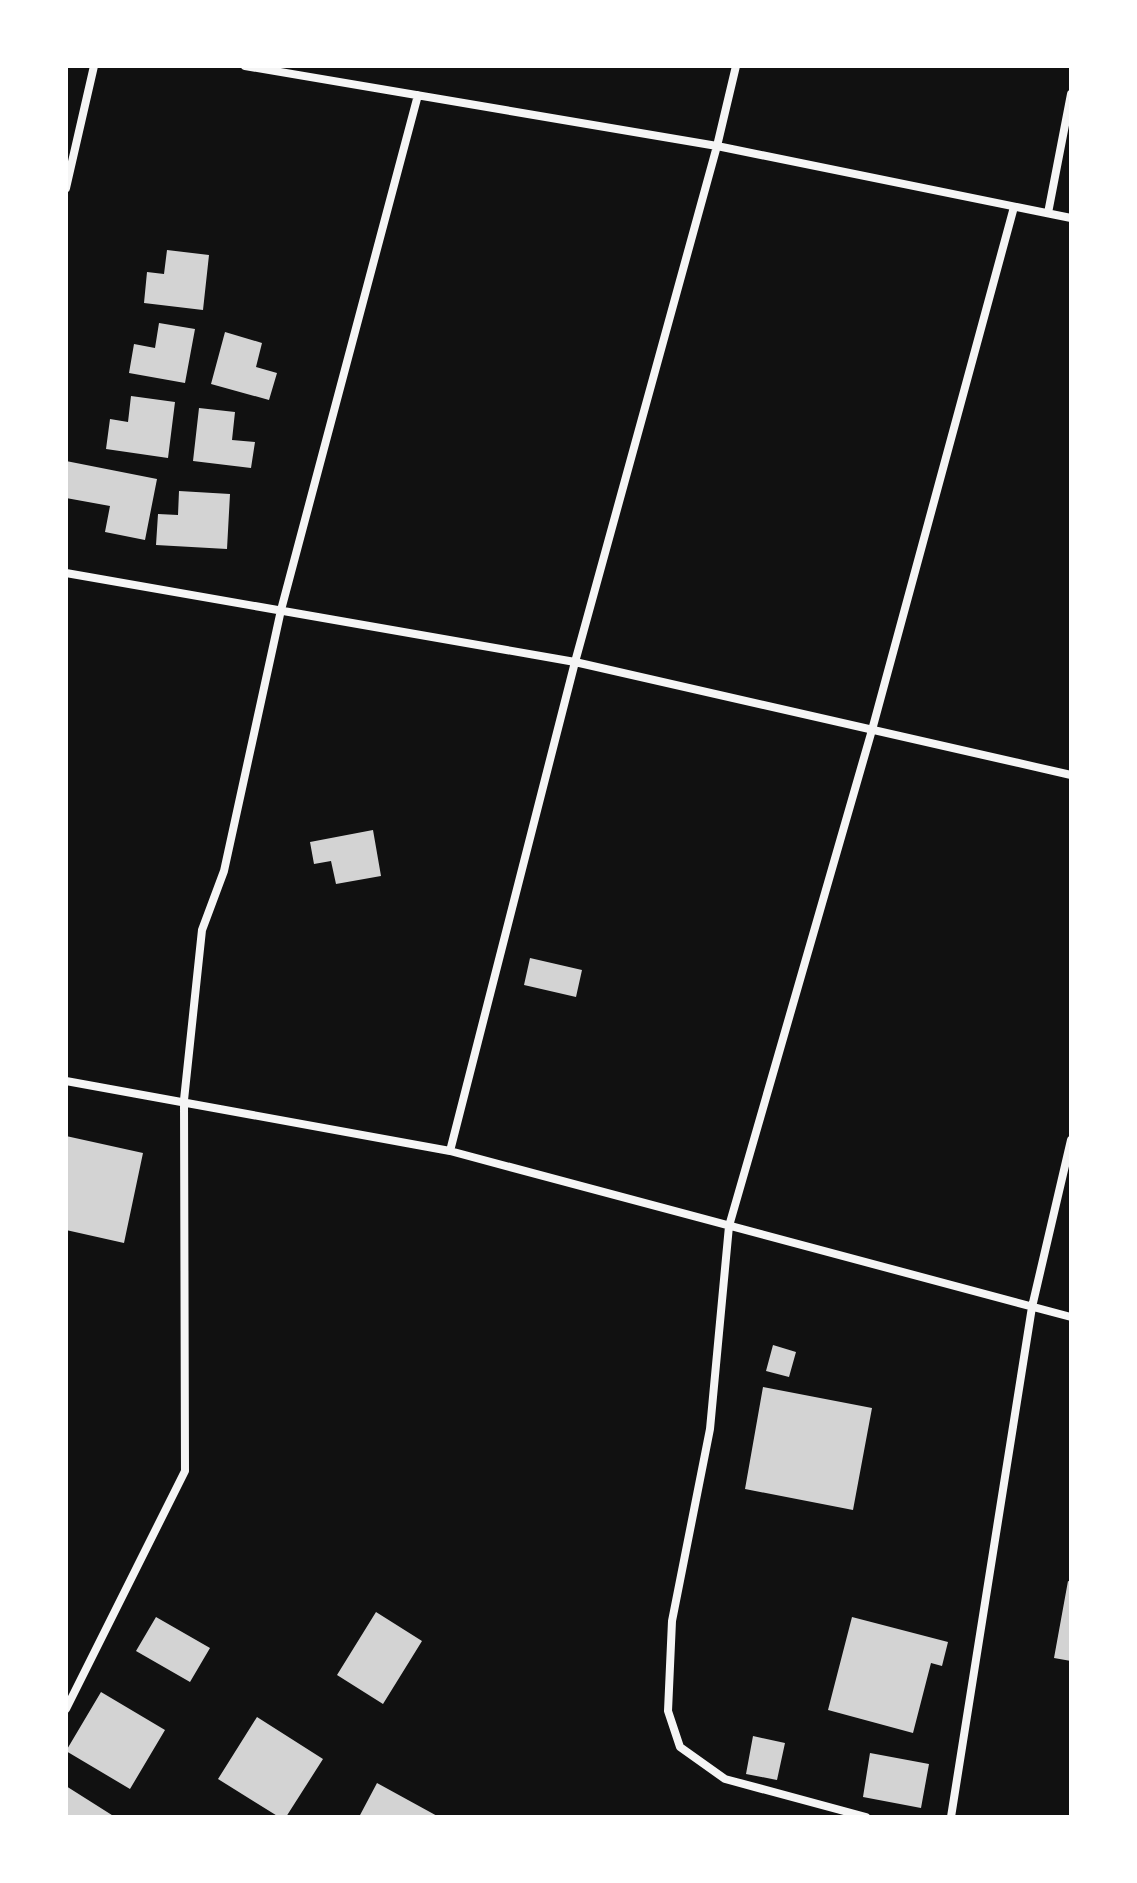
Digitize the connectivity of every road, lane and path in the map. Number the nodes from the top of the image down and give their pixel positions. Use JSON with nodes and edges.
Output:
{"nodes":[{"id":1,"x":94,"y":66,"type":"edge"},
{"id":2,"x":245,"y":66,"type":"edge"},
{"id":3,"x":736,"y":66,"type":"edge"},
{"id":4,"x":1071,"y":94,"type":"edge"},
{"id":5,"x":418,"y":95,"type":"junction"},
{"id":6,"x":717,"y":146,"type":"junction"},
{"id":7,"x":66,"y":188,"type":"edge"},
{"id":8,"x":1014,"y":207,"type":"junction"},
{"id":9,"x":1048,"y":213,"type":"junction"},
{"id":10,"x":1071,"y":218,"type":"edge"},
{"id":11,"x":66,"y":573,"type":"edge"},
{"id":12,"x":281,"y":610,"type":"junction"},
{"id":13,"x":575,"y":662,"type":"junction"},
{"id":14,"x":872,"y":730,"type":"junction"},
{"id":15,"x":1071,"y":775,"type":"edge"},
{"id":16,"x":66,"y":1081,"type":"edge"},
{"id":17,"x":185,"y":1102,"type":"junction"},
{"id":18,"x":1071,"y":1140,"type":"edge"},
{"id":19,"x":450,"y":1151,"type":"junction"},
{"id":20,"x":729,"y":1226,"type":"junction"},
{"id":21,"x":1032,"y":1307,"type":"junction"},
{"id":22,"x":1071,"y":1317,"type":"edge"},
{"id":23,"x":66,"y":1709,"type":"edge"},
{"id":24,"x":866,"y":1817,"type":"edge"},
{"id":25,"x":951,"y":1817,"type":"edge"}],
"edges":[{"from":1,"to":7,"type":"street"},
{"from":2,"to":5,"type":"street"},
{"from":3,"to":6,"type":"street"},
{"from":4,"to":9,"type":"street"},
{"from":5,"to":6,"type":"street"},
{"from":5,"to":12,"type":"street"},
{"from":6,"to":8,"type":"street"},
{"from":6,"to":13,"type":"street"},
{"from":8,"to":9,"type":"street"},
{"from":8,"to":14,"type":"street"},
{"from":9,"to":10,"type":"street"},
{"from":11,"to":12,"type":"street"},
{"from":12,"to":13,"type":"street"},
{"from":12,"to":17,"type":"street"},
{"from":13,"to":14,"type":"street"},
{"from":13,"to":19,"type":"street"},
{"from":14,"to":15,"type":"street"},
{"from":14,"to":20,"type":"street"},
{"from":16,"to":17,"type":"street"},
{"from":17,"to":19,"type":"street"},
{"from":17,"to":23,"type":"street"},
{"from":18,"to":21,"type":"street"},
{"from":19,"to":20,"type":"street"},
{"from":20,"to":21,"type":"street"},
{"from":20,"to":24,"type":"street"},
{"from":21,"to":22,"type":"street"},
{"from":21,"to":25,"type":"street"}]}
